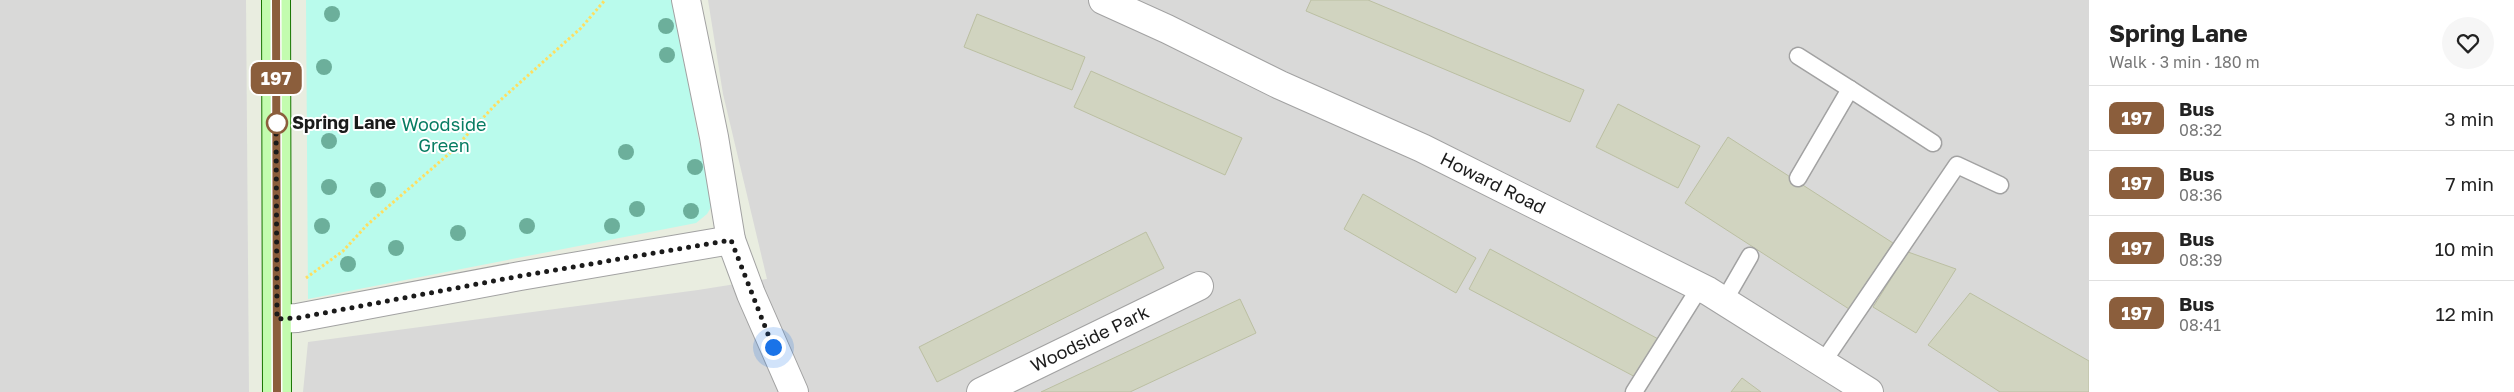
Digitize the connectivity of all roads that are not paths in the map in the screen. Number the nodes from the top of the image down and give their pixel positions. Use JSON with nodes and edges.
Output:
{"nodes":[{"id":1,"x":276,"y":0,"type":"edge"},
{"id":2,"x":686,"y":0,"type":"edge"},
{"id":3,"x":1103,"y":0,"type":"edge"},
{"id":4,"x":1798,"y":56,"type":"dead end"},
{"id":5,"x":1850,"y":89,"type":"junction"},
{"id":6,"x":1933,"y":143,"type":"dead end"},
{"id":7,"x":1798,"y":178,"type":"dead end"},
{"id":8,"x":2000,"y":185,"type":"dead end"},
{"id":9,"x":731,"y":240,"type":"junction"},
{"id":10,"x":1750,"y":256,"type":"dead end"},
{"id":11,"x":1199,"y":286,"type":"dead end"},
{"id":12,"x":1700,"y":287,"type":"junction"},
{"id":13,"x":1724,"y":301,"type":"junction"},
{"id":14,"x":287,"y":318,"type":"junction"},
{"id":15,"x":1822,"y":362,"type":"junction"},
{"id":16,"x":277,"y":392,"type":"edge"},
{"id":17,"x":794,"y":392,"type":"edge"},
{"id":18,"x":981,"y":392,"type":"edge"},
{"id":19,"x":1634,"y":392,"type":"edge"},
{"id":20,"x":1869,"y":392,"type":"edge"}],
"edges":[{"from":1,"to":14,"type":"main road"},
{"from":2,"to":9,"type":"street"},
{"from":3,"to":12,"type":"street","name":"Howard Road"},
{"from":4,"to":5,"type":"lane"},
{"from":5,"to":6,"type":"lane"},
{"from":5,"to":7,"type":"lane"},
{"from":8,"to":15,"type":"lane"},
{"from":9,"to":14,"type":"street"},
{"from":9,"to":17,"type":"street"},
{"from":10,"to":13,"type":"lane"},
{"from":11,"to":18,"type":"street","name":"Woodside Park"},
{"from":12,"to":13,"type":"street","name":"Howard Road"},
{"from":12,"to":19,"type":"lane"},
{"from":13,"to":15,"type":"street","name":"Howard Road"},
{"from":14,"to":16,"type":"main road"},
{"from":15,"to":20,"type":"street","name":"Howard Road"}]}
